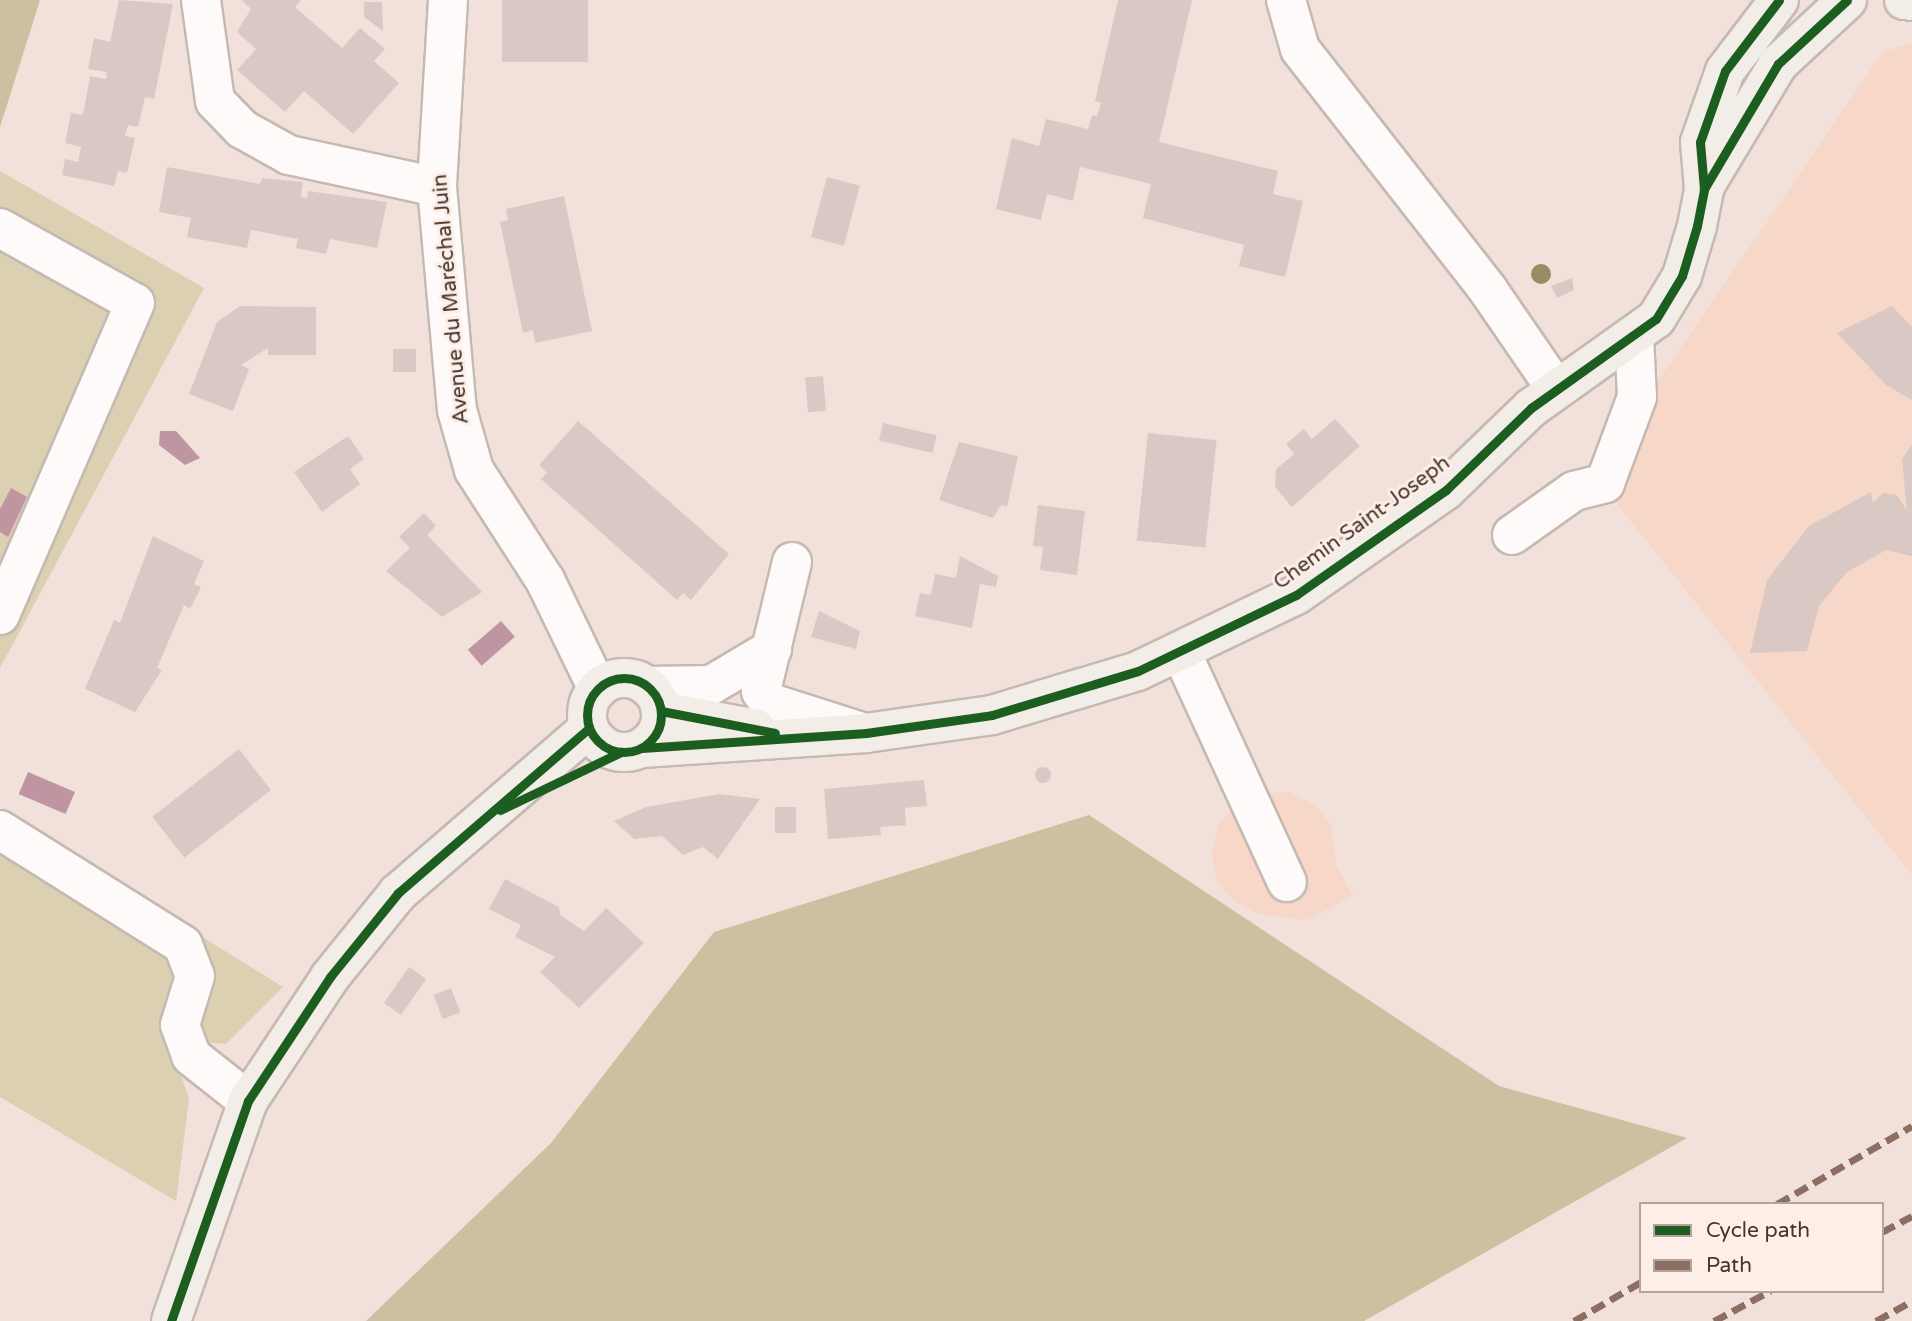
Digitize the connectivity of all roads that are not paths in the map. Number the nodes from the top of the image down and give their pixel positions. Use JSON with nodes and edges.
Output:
{"nodes":[{"id":1,"x":201,"y":0,"type":"edge"},
{"id":2,"x":448,"y":0,"type":"edge"},
{"id":3,"x":1286,"y":0,"type":"edge"},
{"id":4,"x":1779,"y":0,"type":"edge"},
{"id":5,"x":1847,"y":0,"type":"edge"},
{"id":6,"x":1904,"y":0,"type":"edge"},
{"id":7,"x":1912,"y":1,"type":"edge"},
{"id":8,"x":437,"y":187,"type":"junction"},
{"id":9,"x":1704,"y":189,"type":"junction"},
{"id":10,"x":0,"y":228,"type":"edge"},
{"id":11,"x":1634,"y":336,"type":"junction"},
{"id":12,"x":1556,"y":389,"type":"junction"},
{"id":13,"x":1512,"y":536,"type":"dead end"},
{"id":14,"x":792,"y":562,"type":"dead end"},
{"id":15,"x":0,"y":615,"type":"edge"},
{"id":16,"x":772,"y":649,"type":"junction"},
{"id":17,"x":1182,"y":654,"type":"junction"},
{"id":18,"x":598,"y":690,"type":"junction"},
{"id":19,"x":654,"y":699,"type":"junction"},
{"id":20,"x":589,"y":728,"type":"junction"},
{"id":21,"x":866,"y":733,"type":"junction"},
{"id":22,"x":792,"y":736,"type":"junction"},
{"id":23,"x":631,"y":750,"type":"junction"},
{"id":24,"x":475,"y":822,"type":"junction"},
{"id":25,"x":0,"y":830,"type":"edge"},
{"id":26,"x":1287,"y":881,"type":"dead end"},
{"id":27,"x":248,"y":1101,"type":"junction"},
{"id":28,"x":171,"y":1321,"type":"edge"}],
"edges":[{"from":1,"to":8,"type":"street"},
{"from":2,"to":8,"type":"street","name":"Avenue du Maréchal Juin"},
{"from":3,"to":12,"type":"street"},
{"from":4,"to":9,"type":"main road"},
{"from":5,"to":9,"type":"main road"},
{"from":6,"to":7,"type":"main road"},
{"from":8,"to":18,"type":"street","name":"Avenue du Maréchal Juin"},
{"from":9,"to":11,"type":"main road","name":"Chemin Saint-Joseph"},
{"from":10,"to":15,"type":"street"},
{"from":11,"to":12,"type":"main road","name":"Chemin Saint-Joseph"},
{"from":11,"to":13,"type":"street"},
{"from":12,"to":17,"type":"main road","name":"Chemin Saint-Joseph"},
{"from":14,"to":16,"type":"street"},
{"from":16,"to":19,"type":"street"},
{"from":16,"to":21,"type":"street"},
{"from":17,"to":21,"type":"main road","name":"Chemin Saint-Joseph"},
{"from":17,"to":26,"type":"street"},
{"from":18,"to":19,"type":"main road"},
{"from":18,"to":20,"type":"main road"},
{"from":19,"to":22,"type":"main road","name":"Chemin Saint-Joseph"},
{"from":19,"to":23,"type":"main road"},
{"from":20,"to":23,"type":"main road"},
{"from":20,"to":24,"type":"main road","name":"Chemin Saint-Joseph"},
{"from":21,"to":22,"type":"main road","name":"Chemin Saint-Joseph"},
{"from":22,"to":23,"type":"main road","name":"Chemin Saint-Joseph"},
{"from":23,"to":24,"type":"main road","name":"Chemin Saint-Joseph"},
{"from":24,"to":27,"type":"main road","name":"Chemin Saint-Joseph"},
{"from":25,"to":27,"type":"street"},
{"from":27,"to":28,"type":"main road","name":"Chemin Saint-Joseph"}]}
